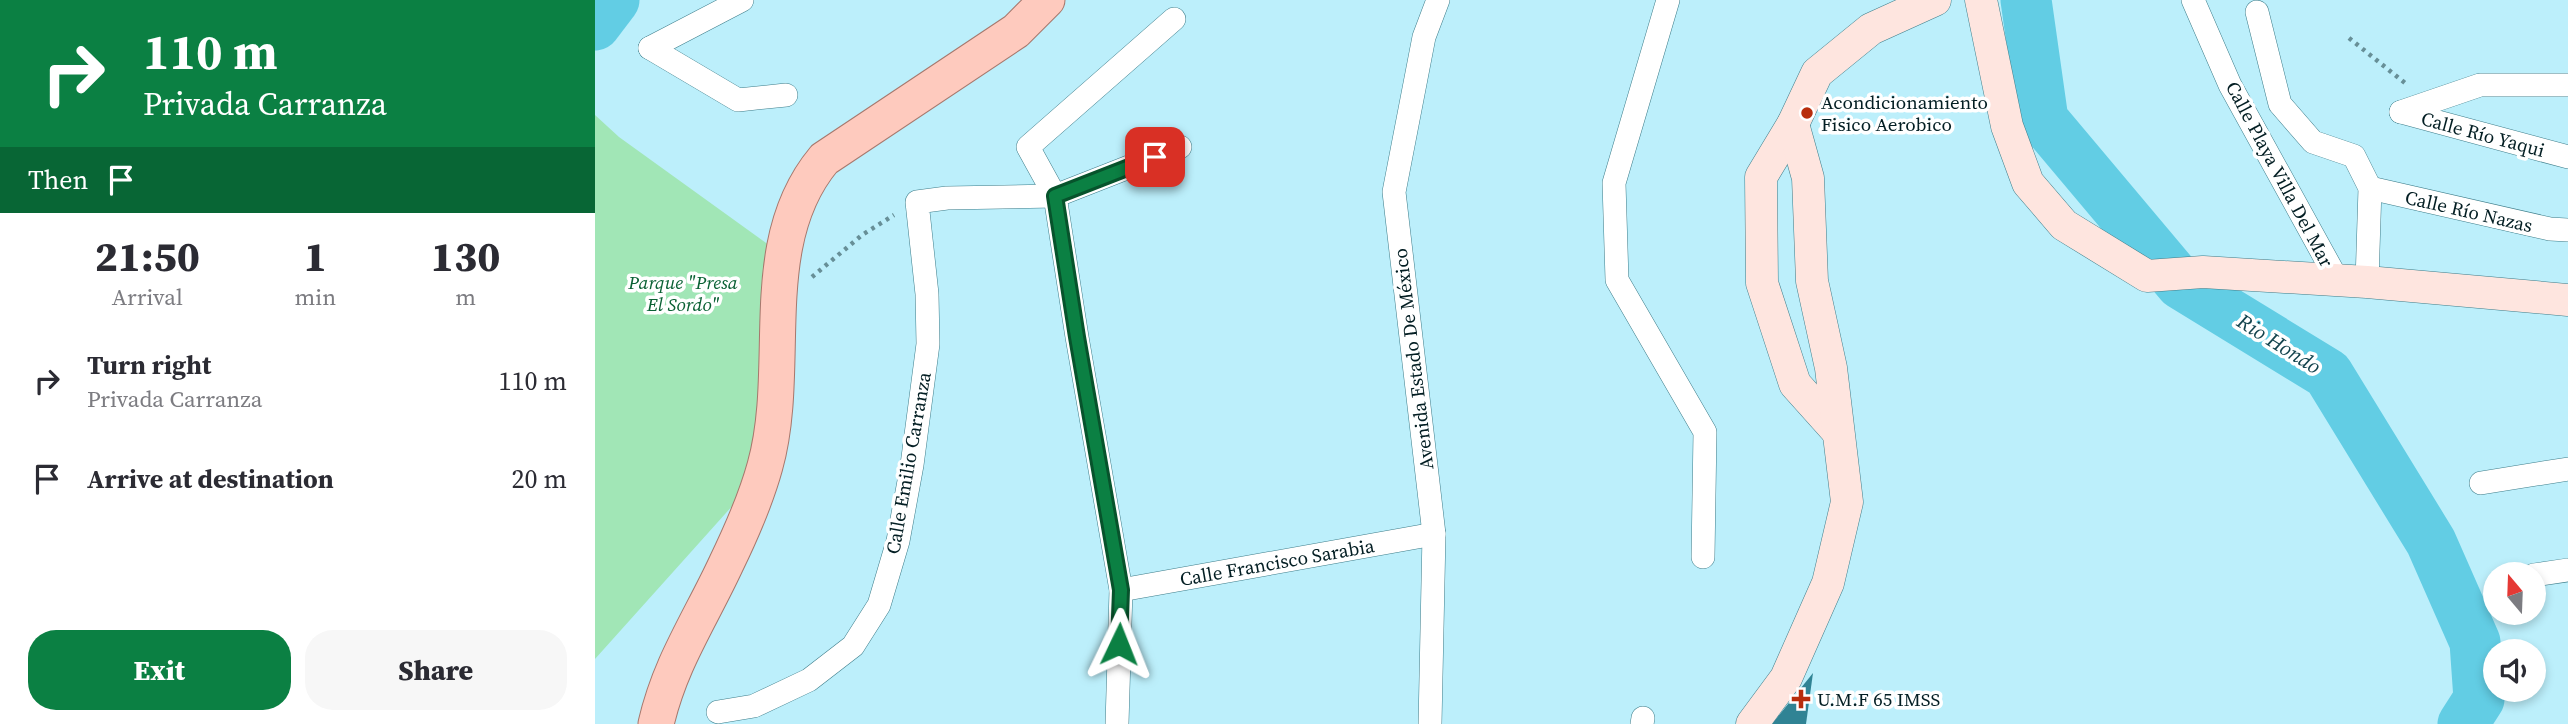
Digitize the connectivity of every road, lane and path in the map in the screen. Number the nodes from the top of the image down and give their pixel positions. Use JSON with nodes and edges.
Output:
{"nodes":[{"id":1,"x":742,"y":0,"type":"edge"},
{"id":2,"x":1047,"y":0,"type":"edge"},
{"id":3,"x":1438,"y":0,"type":"edge"},
{"id":4,"x":1668,"y":0,"type":"edge"},
{"id":5,"x":1935,"y":0,"type":"edge"},
{"id":6,"x":1981,"y":0,"type":"edge"},
{"id":7,"x":2193,"y":0,"type":"edge"},
{"id":8,"x":2257,"y":12,"type":"dead end"},
{"id":9,"x":1174,"y":19,"type":"dead end"},
{"id":10,"x":2349,"y":38,"type":"dead end"},
{"id":11,"x":2568,"y":85,"type":"edge"},
{"id":12,"x":786,"y":96,"type":"dead end"},
{"id":13,"x":2429,"y":102,"type":"junction"},
{"id":14,"x":1793,"y":124,"type":"junction"},
{"id":15,"x":1180,"y":147,"type":"dead end"},
{"id":16,"x":2568,"y":158,"type":"edge"},
{"id":17,"x":2370,"y":188,"type":"junction"},
{"id":18,"x":1055,"y":196,"type":"junction"},
{"id":19,"x":916,"y":202,"type":"junction"},
{"id":20,"x":2568,"y":230,"type":"edge"},
{"id":21,"x":2353,"y":282,"type":"junction"},
{"id":22,"x":805,"y":286,"type":"dead end"},
{"id":23,"x":2568,"y":300,"type":"edge"},
{"id":24,"x":1838,"y":432,"type":"junction"},
{"id":25,"x":2568,"y":469,"type":"edge"},
{"id":26,"x":2481,"y":483,"type":"dead end"},
{"id":27,"x":1434,"y":534,"type":"junction"},
{"id":28,"x":1703,"y":557,"type":"dead end"},
{"id":29,"x":2568,"y":570,"type":"edge"},
{"id":30,"x":2546,"y":573,"type":"edge"},
{"id":31,"x":1121,"y":590,"type":"junction"},
{"id":32,"x":718,"y":712,"type":"dead end"},
{"id":33,"x":656,"y":724,"type":"edge"},
{"id":34,"x":1117,"y":724,"type":"edge"},
{"id":35,"x":1430,"y":724,"type":"edge"},
{"id":36,"x":1752,"y":724,"type":"edge"}],
"edges":[{"from":1,"to":12,"type":"street"},
{"from":2,"to":33,"type":"main road"},
{"from":3,"to":27,"type":"street","name":"Avenida Estado De México"},
{"from":4,"to":28,"type":"street"},
{"from":5,"to":14,"type":"street"},
{"from":6,"to":21,"type":"street","name":"Calle Playa Villa Del Mar"},
{"from":7,"to":21,"type":"street","name":"Calle Playa Villa Del Mar"},
{"from":8,"to":17,"type":"street"},
{"from":9,"to":18,"type":"street"},
{"from":10,"to":13,"type":"path"},
{"from":11,"to":13,"type":"street","name":"Calle Río Yaqui"},
{"from":13,"to":16,"type":"street","name":"Calle Río Yaqui"},
{"from":14,"to":24,"type":"street"},
{"from":14,"to":24,"type":"street"},
{"from":15,"to":18,"type":"street"},
{"from":17,"to":20,"type":"street","name":"Calle Río Nazas"},
{"from":17,"to":21,"type":"street"},
{"from":18,"to":19,"type":"street"},
{"from":18,"to":31,"type":"street"},
{"from":19,"to":22,"type":"path"},
{"from":19,"to":32,"type":"street","name":"Calle Emilio Carranza"},
{"from":21,"to":23,"type":"street"},
{"from":24,"to":36,"type":"street"},
{"from":25,"to":26,"type":"street"},
{"from":27,"to":31,"type":"street","name":"Calle Francisco Sarabia"},
{"from":27,"to":35,"type":"street","name":"Avenida Estado De México"},
{"from":29,"to":30,"type":"street"},
{"from":31,"to":34,"type":"street"}]}
